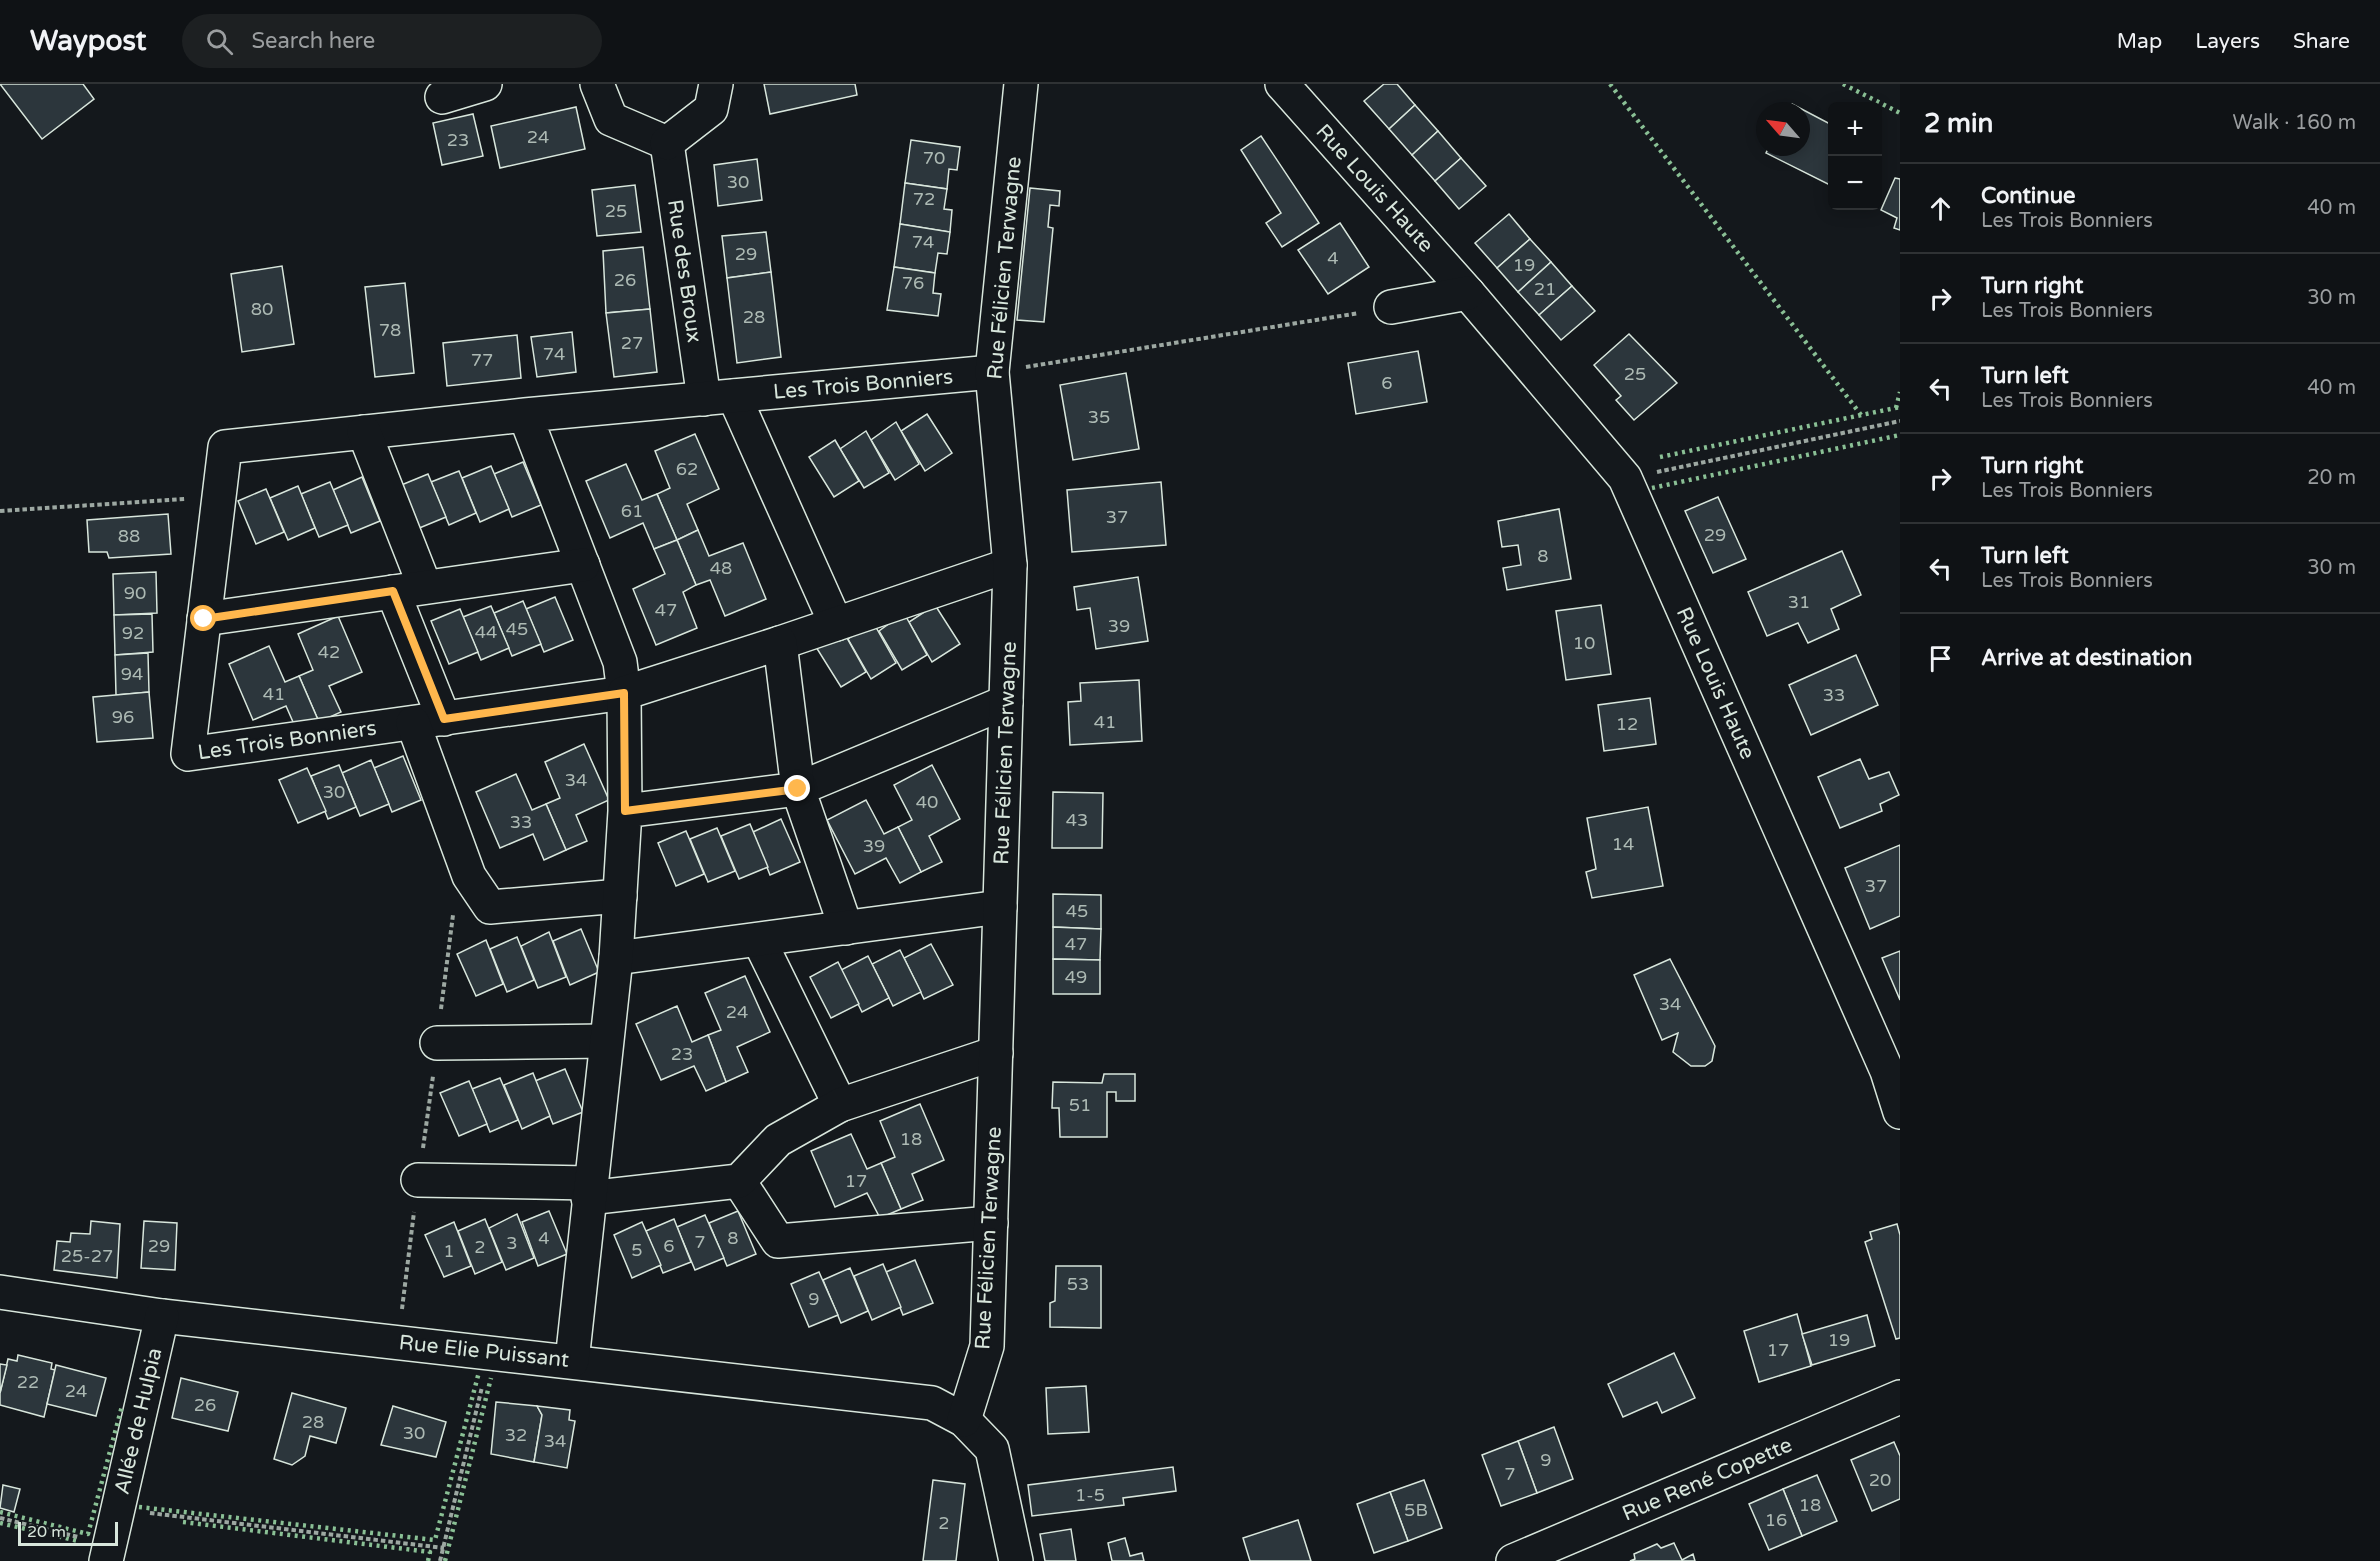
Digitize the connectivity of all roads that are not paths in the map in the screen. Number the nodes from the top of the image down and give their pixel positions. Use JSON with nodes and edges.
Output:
{"nodes":[{"id":1,"x":485,"y":84,"type":"edge"},
{"id":2,"x":597,"y":84,"type":"edge"},
{"id":3,"x":716,"y":84,"type":"edge"},
{"id":4,"x":1021,"y":84,"type":"edge"},
{"id":5,"x":1282,"y":84,"type":"edge"},
{"id":6,"x":442,"y":97,"type":"dead end"},
{"id":7,"x":667,"y":143,"type":"junction"},
{"id":8,"x":1468,"y":293,"type":"junction"},
{"id":9,"x":1392,"y":307,"type":"road end"},
{"id":10,"x":992,"y":372,"type":"junction"},
{"id":11,"x":719,"y":398,"type":"junction"},
{"id":12,"x":525,"y":415,"type":"junction"},
{"id":13,"x":364,"y":432,"type":"junction"},
{"id":14,"x":583,"y":565,"type":"junction"},
{"id":15,"x":1010,"y":565,"type":"junction"},
{"id":16,"x":425,"y":587,"type":"junction"},
{"id":17,"x":393,"y":591,"type":"junction"},
{"id":18,"x":204,"y":619,"type":"junction"},
{"id":19,"x":836,"y":624,"type":"junction"},
{"id":20,"x":780,"y":643,"type":"junction"},
{"id":21,"x":624,"y":693,"type":"junction"},
{"id":22,"x":1006,"y":702,"type":"junction"},
{"id":23,"x":429,"y":721,"type":"junction"},
{"id":24,"x":798,"y":789,"type":"junction"},
{"id":25,"x":625,"y":811,"type":"junction"},
{"id":26,"x":620,"y":896,"type":"junction"},
{"id":27,"x":1000,"y":907,"type":"junction"},
{"id":28,"x":846,"y":928,"type":"junction"},
{"id":29,"x":759,"y":940,"type":"junction"},
{"id":30,"x":616,"y":958,"type":"junction"},
{"id":31,"x":606,"y":1041,"type":"junction"},
{"id":32,"x":437,"y":1043,"type":"dead end"},
{"id":33,"x":996,"y":1053,"type":"junction"},
{"id":34,"x":840,"y":1105,"type":"junction"},
{"id":35,"x":1900,"y":1112,"type":"edge"},
{"id":36,"x":418,"y":1180,"type":"road end"},
{"id":37,"x":739,"y":1181,"type":"junction"},
{"id":38,"x":589,"y":1190,"type":"junction"},
{"id":39,"x":991,"y":1223,"type":"junction"},
{"id":40,"x":0,"y":1292,"type":"edge"},
{"id":41,"x":162,"y":1316,"type":"junction"},
{"id":42,"x":572,"y":1361,"type":"junction"},
{"id":43,"x":1900,"y":1396,"type":"edge"},
{"id":44,"x":964,"y":1420,"type":"junction"},
{"id":45,"x":108,"y":1557,"type":"edge"},
{"id":46,"x":1016,"y":1561,"type":"edge"},
{"id":47,"x":1513,"y":1561,"type":"edge"}],
"edges":[{"from":1,"to":6,"type":"street"},
{"from":2,"to":7,"type":"street"},
{"from":3,"to":7,"type":"street"},
{"from":4,"to":10,"type":"street","name":"Rue Félicien Terwagne"},
{"from":5,"to":8,"type":"street","name":"Rue Louis Haute"},
{"from":7,"to":11,"type":"street","name":"Rue des Broux"},
{"from":8,"to":9,"type":"street"},
{"from":8,"to":35,"type":"street","name":"Rue Louis Haute"},
{"from":10,"to":11,"type":"street","name":"Les Trois Bonniers"},
{"from":10,"to":15,"type":"street","name":"Rue Félicien Terwagne"},
{"from":11,"to":12,"type":"street","name":"Les Trois Bonniers"},
{"from":11,"to":19,"type":"street"},
{"from":12,"to":13,"type":"street","name":"Les Trois Bonniers"},
{"from":12,"to":14,"type":"street"},
{"from":13,"to":16,"type":"street"},
{"from":13,"to":18,"type":"street","name":"Les Trois Bonniers"},
{"from":14,"to":16,"type":"street"},
{"from":14,"to":21,"type":"street"},
{"from":15,"to":19,"type":"street","name":"Les Trois Bonniers"},
{"from":15,"to":22,"type":"street","name":"Rue Félicien Terwagne"},
{"from":16,"to":17,"type":"street"},
{"from":17,"to":18,"type":"street"},
{"from":17,"to":23,"type":"street"},
{"from":18,"to":23,"type":"street","name":"Les Trois Bonniers"},
{"from":19,"to":20,"type":"street","name":"Les Trois Bonniers"},
{"from":20,"to":21,"type":"street","name":"Les Trois Bonniers"},
{"from":20,"to":24,"type":"street"},
{"from":21,"to":23,"type":"street","name":"Les Trois Bonniers"},
{"from":21,"to":25,"type":"street"},
{"from":22,"to":24,"type":"street"},
{"from":22,"to":27,"type":"street","name":"Rue Félicien Terwagne"},
{"from":23,"to":26,"type":"street"},
{"from":24,"to":25,"type":"street"},
{"from":24,"to":28,"type":"street"},
{"from":25,"to":26,"type":"street"},
{"from":26,"to":30,"type":"street"},
{"from":27,"to":28,"type":"street"},
{"from":27,"to":33,"type":"street","name":"Rue Félicien Terwagne"},
{"from":28,"to":29,"type":"street"},
{"from":29,"to":30,"type":"street"},
{"from":29,"to":34,"type":"street"},
{"from":30,"to":31,"type":"street"},
{"from":31,"to":32,"type":"street"},
{"from":31,"to":38,"type":"street"},
{"from":33,"to":34,"type":"street"},
{"from":33,"to":39,"type":"street","name":"Rue Félicien Terwagne"},
{"from":34,"to":37,"type":"street"},
{"from":36,"to":38,"type":"street"},
{"from":37,"to":38,"type":"street"},
{"from":37,"to":39,"type":"street"},
{"from":38,"to":42,"type":"street"},
{"from":39,"to":44,"type":"street","name":"Rue Félicien Terwagne"},
{"from":40,"to":41,"type":"street","name":"Rue Elie Puissant"},
{"from":41,"to":42,"type":"street","name":"Rue Elie Puissant"},
{"from":41,"to":45,"type":"street","name":"Allée de Hulpia"},
{"from":42,"to":44,"type":"street","name":"Rue Elie Puissant"},
{"from":43,"to":47,"type":"street","name":"Rue René Copette"},
{"from":44,"to":46,"type":"street","name":"Rue Elie Puissant"}]}
